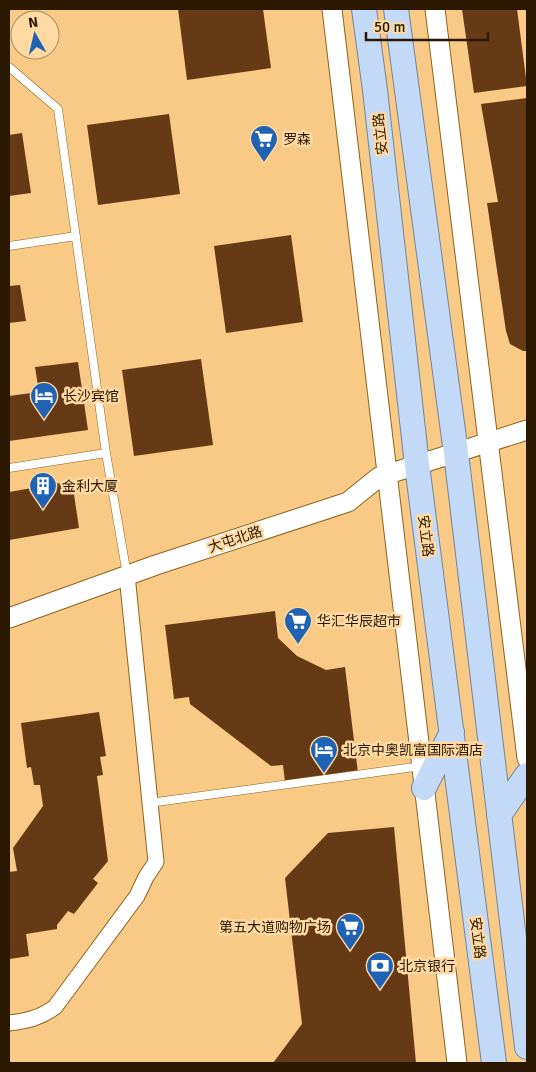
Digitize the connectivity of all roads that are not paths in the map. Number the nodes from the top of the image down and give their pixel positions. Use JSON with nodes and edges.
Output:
{"nodes":[{"id":1,"x":332,"y":9,"type":"edge"},
{"id":2,"x":364,"y":9,"type":"edge"},
{"id":3,"x":396,"y":9,"type":"edge"},
{"id":4,"x":435,"y":9,"type":"edge"},
{"id":5,"x":9,"y":67,"type":"edge"},
{"id":6,"x":76,"y":236,"type":"junction"},
{"id":7,"x":9,"y":246,"type":"edge"},
{"id":8,"x":527,"y":430,"type":"edge"},
{"id":9,"x":488,"y":442,"type":"junction"},
{"id":10,"x":106,"y":453,"type":"junction"},
{"id":11,"x":456,"y":453,"type":"junction"},
{"id":12,"x":417,"y":465,"type":"junction"},
{"id":13,"x":9,"y":468,"type":"edge"},
{"id":14,"x":388,"y":475,"type":"junction"},
{"id":15,"x":126,"y":576,"type":"junction"},
{"id":16,"x":9,"y":618,"type":"edge"},
{"id":17,"x":452,"y":732,"type":"junction"},
{"id":18,"x":527,"y":758,"type":"edge"},
{"id":19,"x":527,"y":775,"type":"edge"},
{"id":20,"x":423,"y":777,"type":"junction"},
{"id":21,"x":150,"y":803,"type":"junction"},
{"id":22,"x":499,"y":815,"type":"junction"},
{"id":23,"x":9,"y":1023,"type":"edge"},
{"id":24,"x":527,"y":1047,"type":"edge"},
{"id":25,"x":457,"y":1063,"type":"edge"},
{"id":26,"x":494,"y":1063,"type":"edge"}],
"edges":[{"from":1,"to":14,"type":"street"},
{"from":2,"to":12,"type":"main road","name":"安立路"},
{"from":3,"to":11,"type":"main road"},
{"from":4,"to":9,"type":"street"},
{"from":5,"to":6,"type":"lane"},
{"from":6,"to":7,"type":"lane"},
{"from":6,"to":10,"type":"lane"},
{"from":8,"to":9,"type":"street"},
{"from":9,"to":11,"type":"street","name":"大屯北路"},
{"from":9,"to":18,"type":"street"},
{"from":10,"to":13,"type":"lane"},
{"from":10,"to":15,"type":"lane"},
{"from":11,"to":12,"type":"street","name":"大屯北路"},
{"from":11,"to":22,"type":"main road"},
{"from":12,"to":14,"type":"street","name":"大屯北路"},
{"from":12,"to":17,"type":"main road","name":"安立路"},
{"from":14,"to":15,"type":"street","name":"大屯北路"},
{"from":14,"to":20,"type":"street"},
{"from":15,"to":16,"type":"street","name":"大屯北路"},
{"from":15,"to":21,"type":"street"},
{"from":17,"to":20,"type":"main road"},
{"from":17,"to":26,"type":"main road","name":"安立路"},
{"from":19,"to":22,"type":"main road"},
{"from":20,"to":21,"type":"lane"},
{"from":20,"to":25,"type":"street"},
{"from":21,"to":23,"type":"street"},
{"from":22,"to":24,"type":"main road"}]}
